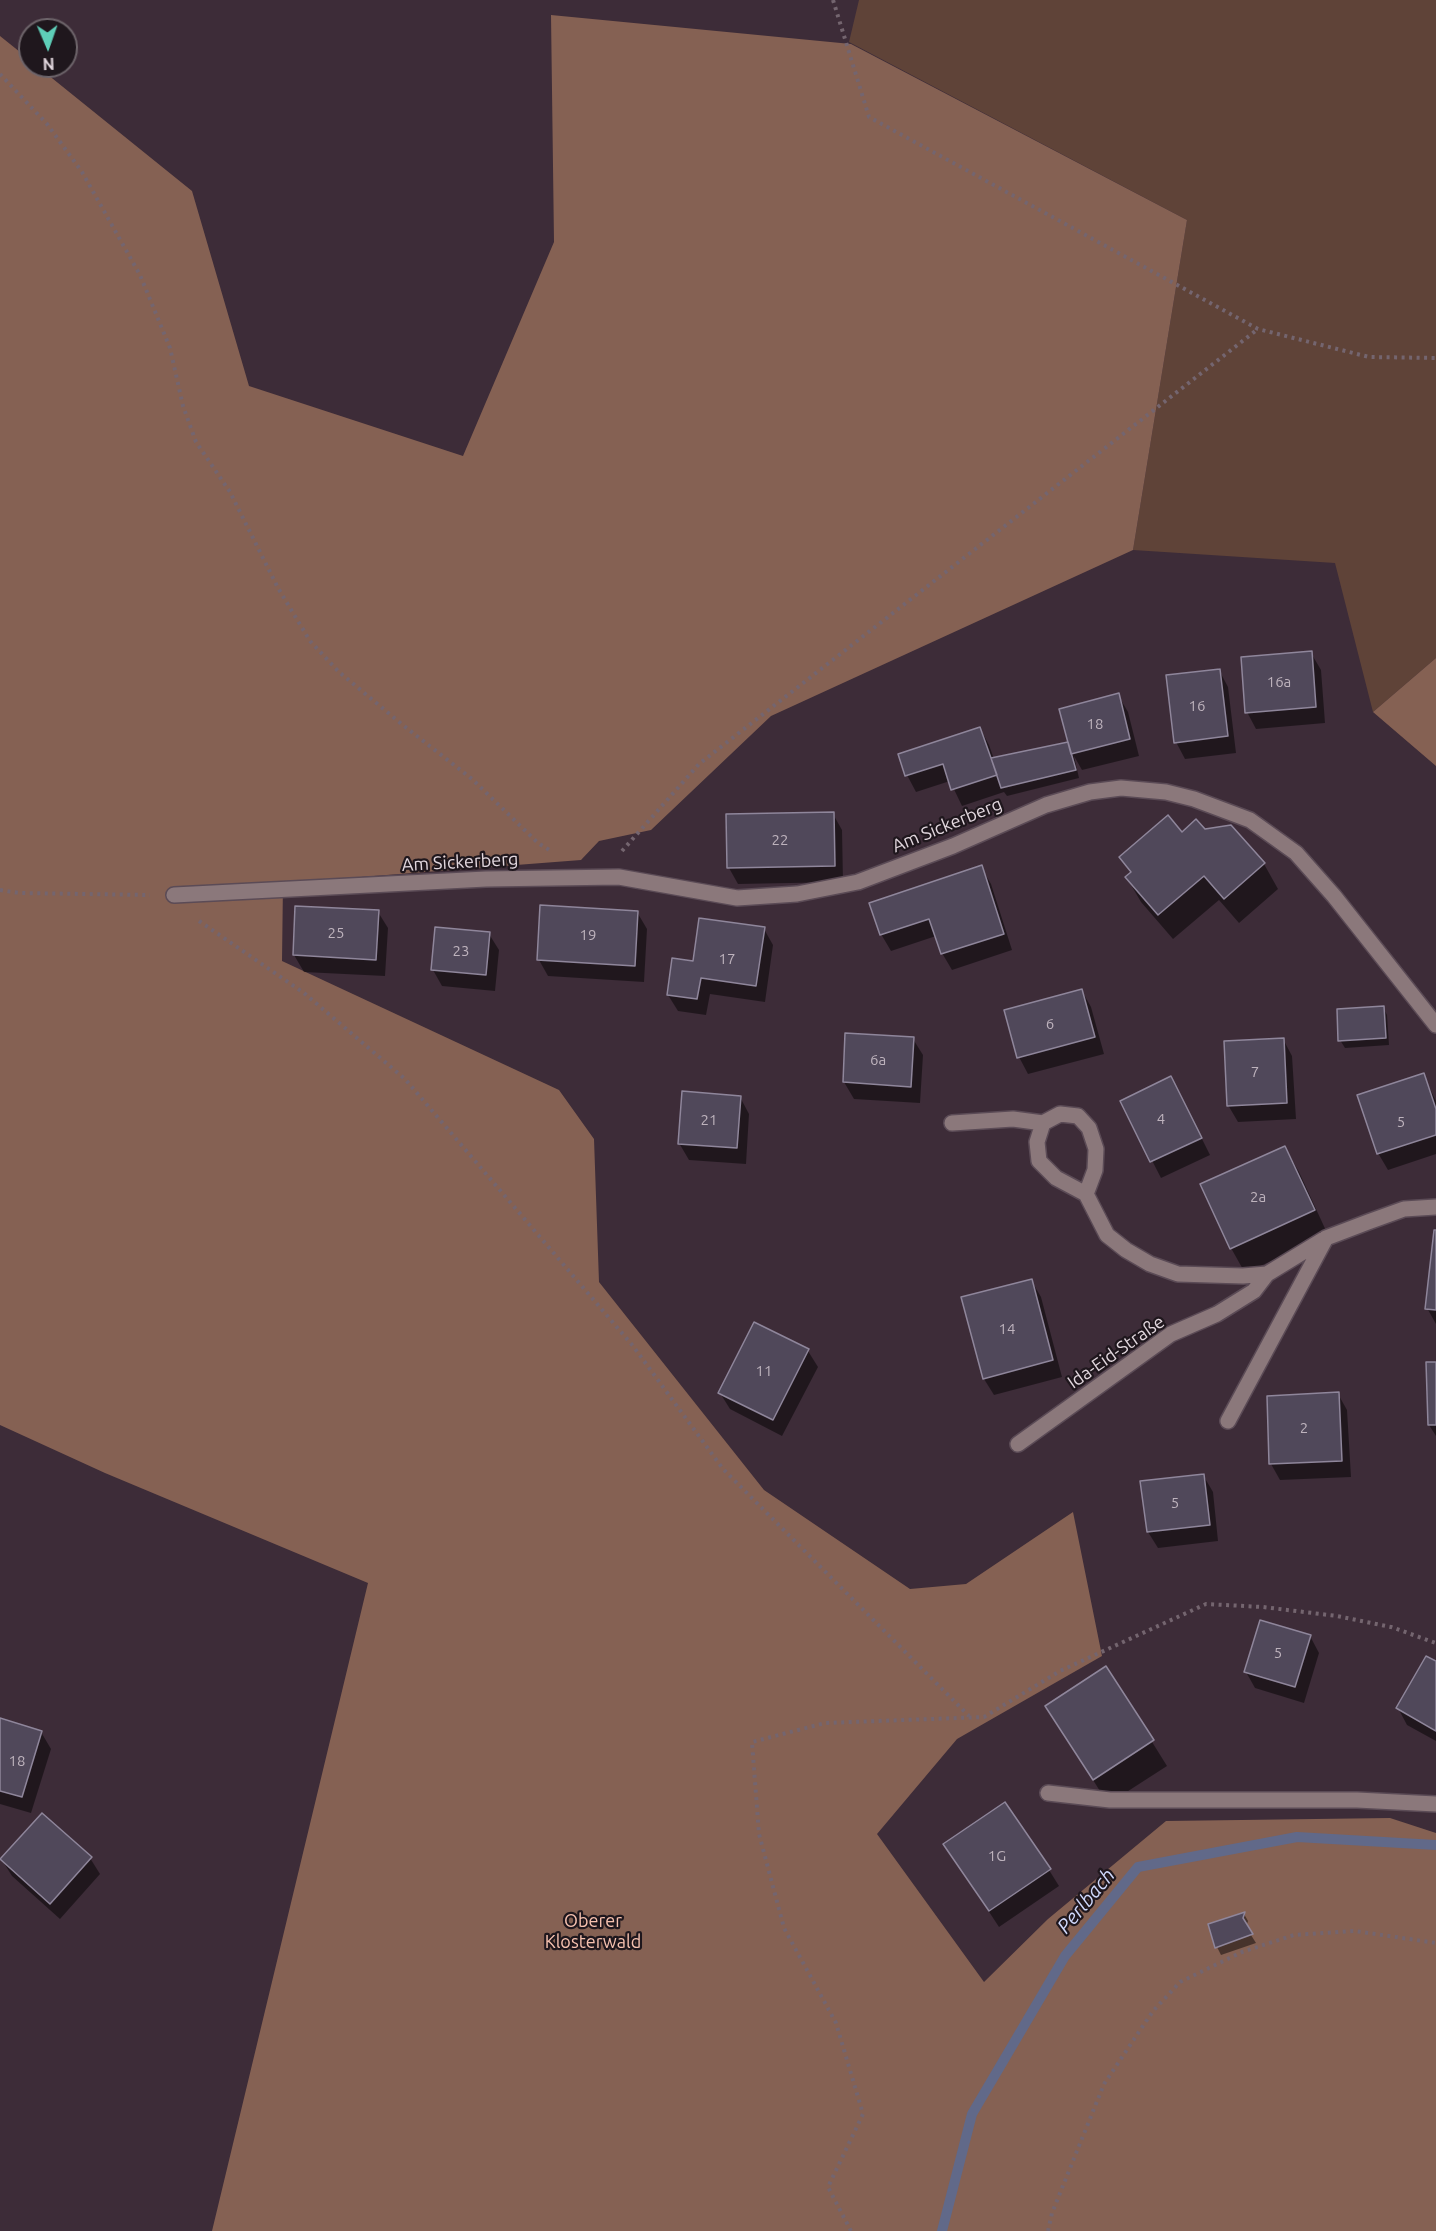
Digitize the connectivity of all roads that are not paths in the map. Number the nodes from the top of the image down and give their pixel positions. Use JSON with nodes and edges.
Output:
{"nodes":[{"id":1,"x":174,"y":895,"type":"road end"},
{"id":2,"x":1436,"y":1025,"type":"edge"},
{"id":3,"x":952,"y":1123,"type":"dead end"},
{"id":4,"x":1043,"y":1123,"type":"junction"},
{"id":5,"x":1086,"y":1194,"type":"junction"},
{"id":6,"x":1436,"y":1207,"type":"edge"},
{"id":7,"x":1326,"y":1238,"type":"junction"},
{"id":8,"x":1267,"y":1274,"type":"junction"},
{"id":9,"x":1228,"y":1421,"type":"dead end"},
{"id":10,"x":1018,"y":1444,"type":"dead end"},
{"id":11,"x":1048,"y":1793,"type":"dead end"},
{"id":12,"x":1436,"y":1804,"type":"edge"}],
"edges":[{"from":1,"to":2,"type":"street","name":"Am Sickerberg"},
{"from":3,"to":4,"type":"street"},
{"from":4,"to":5,"type":"street"},
{"from":4,"to":5,"type":"street"},
{"from":5,"to":8,"type":"street","name":"Ida-Eid-Straße"},
{"from":6,"to":7,"type":"street","name":"Ida-Eid-Straße"},
{"from":7,"to":8,"type":"street","name":"Ida-Eid-Straße"},
{"from":7,"to":9,"type":"street"},
{"from":8,"to":10,"type":"street","name":"Ida-Eid-Straße"},
{"from":11,"to":12,"type":"street"}]}
